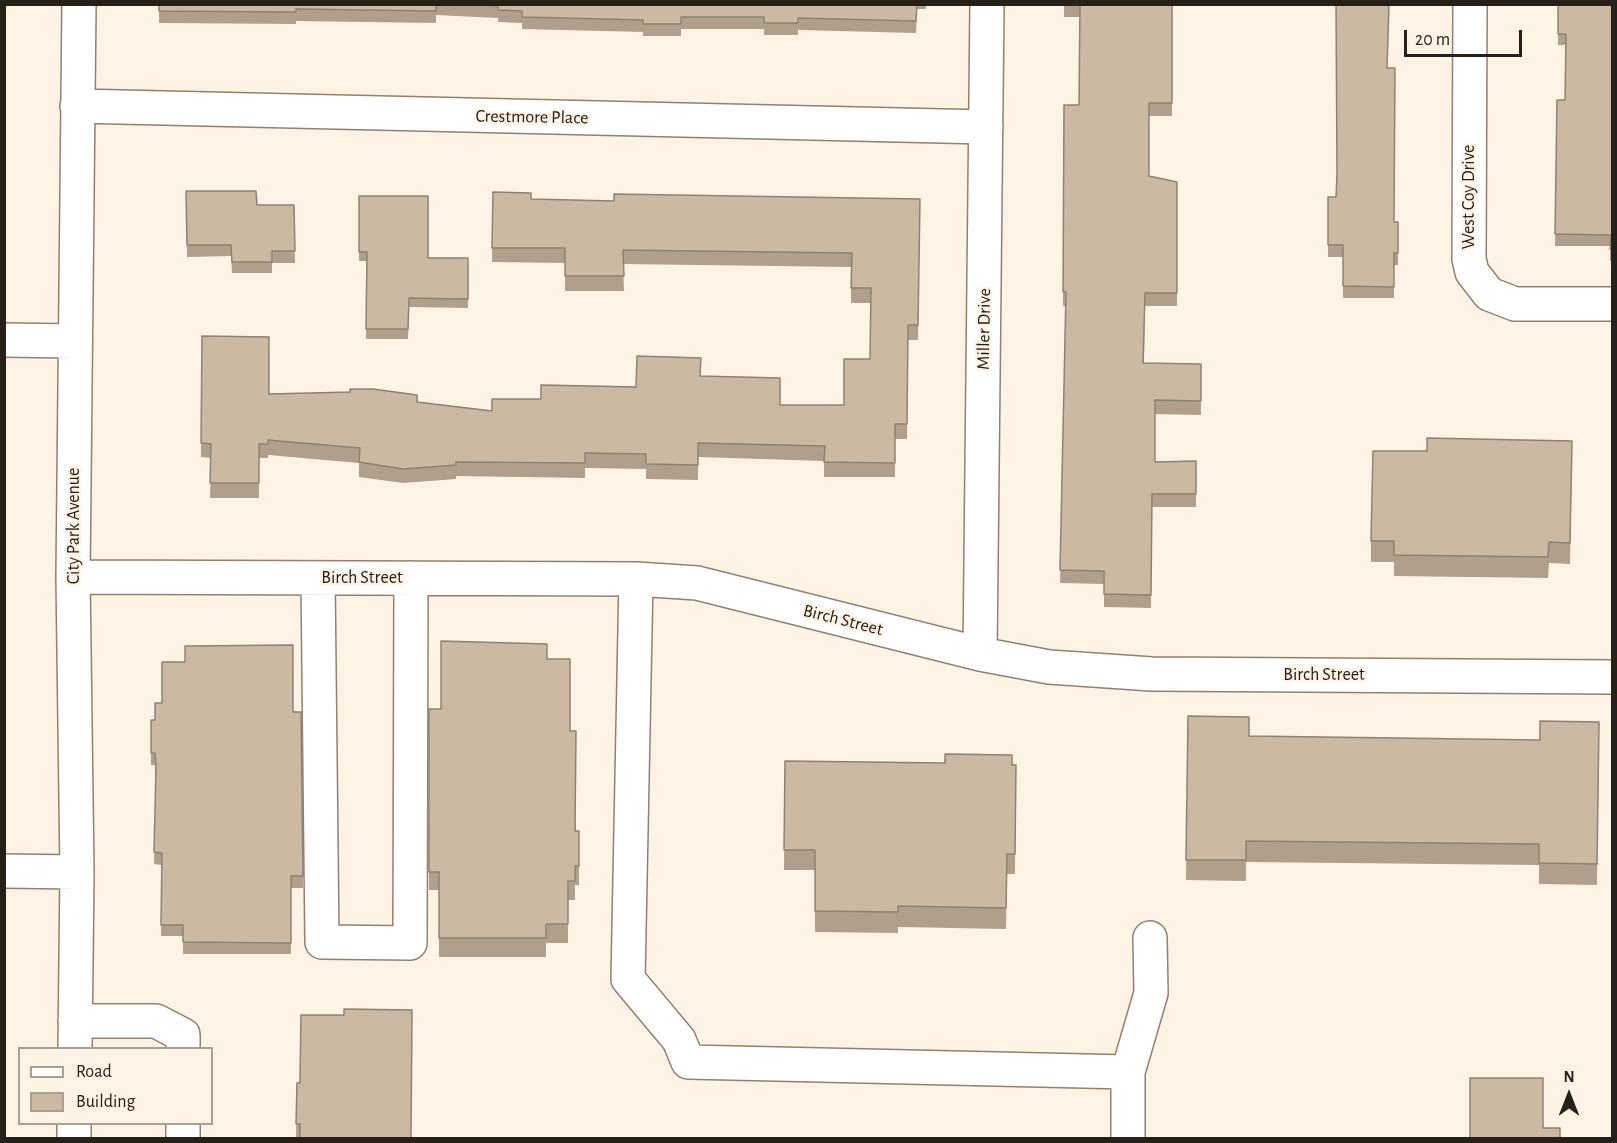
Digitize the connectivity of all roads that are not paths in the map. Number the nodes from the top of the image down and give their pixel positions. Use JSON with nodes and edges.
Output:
{"nodes":[{"id":1,"x":79,"y":4,"type":"edge"},
{"id":2,"x":987,"y":4,"type":"edge"},
{"id":3,"x":1470,"y":4,"type":"edge"},
{"id":4,"x":77,"y":106,"type":"junction"},
{"id":5,"x":986,"y":127,"type":"junction"},
{"id":6,"x":1612,"y":304,"type":"edge"},
{"id":7,"x":4,"y":340,"type":"edge"},
{"id":8,"x":74,"y":341,"type":"junction"},
{"id":9,"x":73,"y":577,"type":"junction"},
{"id":10,"x":318,"y":578,"type":"junction"},
{"id":11,"x":411,"y":578,"type":"junction"},
{"id":12,"x":636,"y":579,"type":"junction"},
{"id":13,"x":980,"y":654,"type":"junction"},
{"id":14,"x":1612,"y":676,"type":"edge"},
{"id":15,"x":4,"y":871,"type":"edge"},
{"id":16,"x":77,"y":872,"type":"junction"},
{"id":17,"x":1150,"y":938,"type":"dead end"},
{"id":18,"x":75,"y":1035,"type":"edge"},
{"id":19,"x":183,"y":1047,"type":"edge"},
{"id":20,"x":1128,"y":1072,"type":"junction"},
{"id":21,"x":1128,"y":1138,"type":"edge"}],
"edges":[{"from":1,"to":4,"type":"street","name":"City Park Avenue"},
{"from":2,"to":5,"type":"street","name":"Miller Drive"},
{"from":3,"to":6,"type":"street","name":"West Coy Drive"},
{"from":4,"to":5,"type":"street","name":"Crestmore Place"},
{"from":4,"to":8,"type":"street","name":"City Park Avenue"},
{"from":5,"to":13,"type":"street","name":"Miller Drive"},
{"from":7,"to":8,"type":"street"},
{"from":8,"to":9,"type":"street","name":"City Park Avenue"},
{"from":9,"to":10,"type":"street","name":"Birch Street"},
{"from":9,"to":16,"type":"street","name":"City Park Avenue"},
{"from":10,"to":11,"type":"street","name":"Birch Street"},
{"from":10,"to":11,"type":"street"},
{"from":11,"to":12,"type":"street","name":"Birch Street"},
{"from":12,"to":13,"type":"street","name":"Birch Street"},
{"from":12,"to":20,"type":"street"},
{"from":13,"to":14,"type":"street","name":"Birch Street"},
{"from":15,"to":16,"type":"street"},
{"from":16,"to":18,"type":"street","name":"City Park Avenue"},
{"from":17,"to":20,"type":"street"},
{"from":18,"to":19,"type":"street"},
{"from":20,"to":21,"type":"street"}]}
